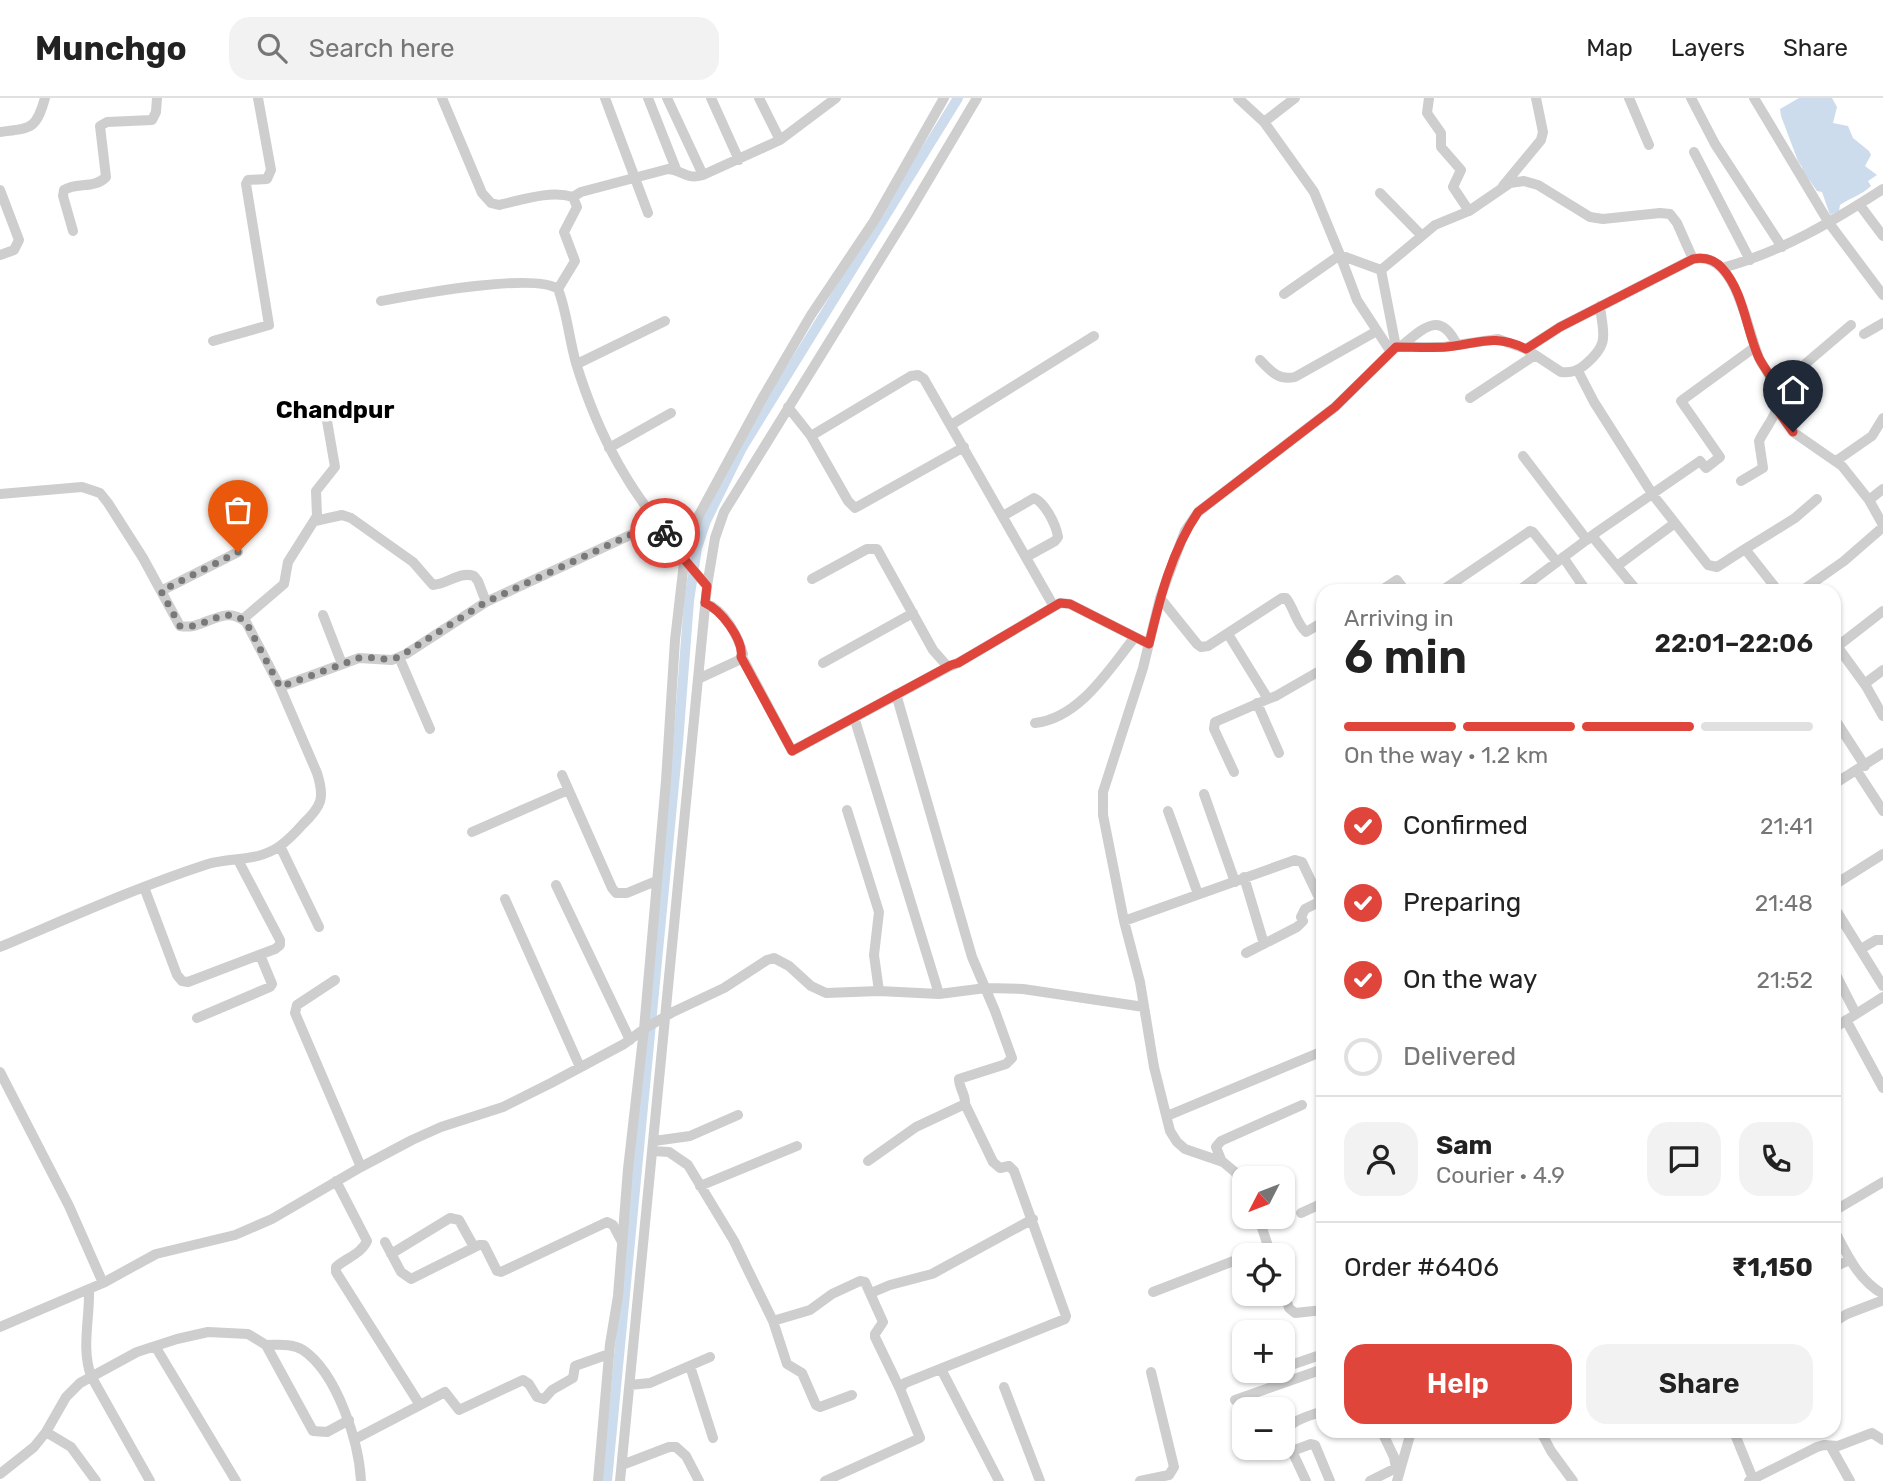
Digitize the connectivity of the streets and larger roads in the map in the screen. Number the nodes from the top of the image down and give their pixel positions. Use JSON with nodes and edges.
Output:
{"nodes":[{"id":1,"x":45,"y":98,"type":"edge"},
{"id":2,"x":157,"y":98,"type":"edge"},
{"id":3,"x":258,"y":98,"type":"edge"},
{"id":4,"x":442,"y":98,"type":"edge"},
{"id":5,"x":605,"y":98,"type":"edge"},
{"id":6,"x":648,"y":98,"type":"edge"},
{"id":7,"x":667,"y":98,"type":"edge"},
{"id":8,"x":710,"y":98,"type":"edge"},
{"id":9,"x":759,"y":98,"type":"edge"},
{"id":10,"x":836,"y":98,"type":"edge"},
{"id":11,"x":944,"y":98,"type":"edge"},
{"id":12,"x":977,"y":98,"type":"edge"},
{"id":13,"x":1238,"y":98,"type":"edge"},
{"id":14,"x":1295,"y":98,"type":"edge"},
{"id":15,"x":1429,"y":98,"type":"edge"},
{"id":16,"x":1536,"y":98,"type":"edge"},
{"id":17,"x":1691,"y":98,"type":"edge"},
{"id":18,"x":1755,"y":98,"type":"edge"},
{"id":19,"x":1633,"y":100,"type":"edge"},
{"id":20,"x":1264,"y":122,"type":"junction"},
{"id":21,"x":0,"y":131,"type":"edge"},
{"id":22,"x":780,"y":141,"type":"junction"},
{"id":23,"x":1649,"y":145,"type":"dead end"},
{"id":24,"x":1694,"y":152,"type":"dead end"},
{"id":25,"x":739,"y":160,"type":"junction"},
{"id":26,"x":676,"y":169,"type":"junction"},
{"id":27,"x":703,"y":175,"type":"junction"},
{"id":28,"x":635,"y":177,"type":"junction"},
{"id":29,"x":1883,"y":189,"type":"edge"},
{"id":30,"x":0,"y":190,"type":"edge"},
{"id":31,"x":1498,"y":192,"type":"junction"},
{"id":32,"x":1380,"y":193,"type":"dead end"},
{"id":33,"x":573,"y":197,"type":"junction"},
{"id":34,"x":1859,"y":204,"type":"junction"},
{"id":35,"x":1469,"y":211,"type":"junction"},
{"id":36,"x":648,"y":213,"type":"dead end"},
{"id":37,"x":1829,"y":223,"type":"junction"},
{"id":38,"x":73,"y":231,"type":"dead end"},
{"id":39,"x":1422,"y":236,"type":"junction"},
{"id":40,"x":1883,"y":236,"type":"edge"},
{"id":41,"x":1782,"y":247,"type":"junction"},
{"id":42,"x":0,"y":255,"type":"edge"},
{"id":43,"x":1340,"y":255,"type":"junction"},
{"id":44,"x":1693,"y":259,"type":"junction"},
{"id":45,"x":1750,"y":260,"type":"junction"},
{"id":46,"x":1722,"y":268,"type":"junction"},
{"id":47,"x":1381,"y":270,"type":"junction"},
{"id":48,"x":558,"y":289,"type":"junction"},
{"id":49,"x":1284,"y":294,"type":"dead end"},
{"id":50,"x":1883,"y":295,"type":"edge"},
{"id":51,"x":381,"y":301,"type":"dead end"},
{"id":52,"x":1600,"y":306,"type":"junction"},
{"id":53,"x":665,"y":321,"type":"dead end"},
{"id":54,"x":1883,"y":323,"type":"edge"},
{"id":55,"x":1851,"y":325,"type":"dead end"},
{"id":56,"x":1377,"y":331,"type":"junction"},
{"id":57,"x":1864,"y":334,"type":"dead end"},
{"id":58,"x":1094,"y":335,"type":"dead end"},
{"id":59,"x":214,"y":341,"type":"dead end"},
{"id":60,"x":1457,"y":345,"type":"junction"},
{"id":61,"x":1755,"y":347,"type":"junction"},
{"id":62,"x":1396,"y":349,"type":"junction"},
{"id":63,"x":1526,"y":349,"type":"junction"},
{"id":64,"x":1535,"y":355,"type":"junction"},
{"id":65,"x":1260,"y":360,"type":"dead end"},
{"id":66,"x":577,"y":364,"type":"junction"},
{"id":67,"x":1577,"y":371,"type":"junction"},
{"id":68,"x":1777,"y":388,"type":"junction"},
{"id":69,"x":1470,"y":398,"type":"dead end"},
{"id":70,"x":788,"y":407,"type":"junction"},
{"id":71,"x":1776,"y":408,"type":"junction"},
{"id":72,"x":671,"y":412,"type":"dead end"},
{"id":73,"x":326,"y":415,"type":"dead end"},
{"id":74,"x":1883,"y":418,"type":"edge"},
{"id":75,"x":951,"y":425,"type":"junction"},
{"id":76,"x":811,"y":436,"type":"junction"},
{"id":77,"x":964,"y":447,"type":"junction"},
{"id":78,"x":609,"y":448,"type":"junction"},
{"id":79,"x":1523,"y":456,"type":"dead end"},
{"id":80,"x":1836,"y":461,"type":"junction"},
{"id":81,"x":1741,"y":481,"type":"dead end"},
{"id":82,"x":1883,"y":489,"type":"edge"},
{"id":83,"x":0,"y":494,"type":"edge"},
{"id":84,"x":1653,"y":495,"type":"junction"},
{"id":85,"x":1817,"y":499,"type":"dead end"},
{"id":86,"x":1868,"y":500,"type":"junction"},
{"id":87,"x":1003,"y":516,"type":"junction"},
{"id":88,"x":314,"y":521,"type":"junction"},
{"id":89,"x":656,"y":523,"type":"junction"},
{"id":90,"x":1675,"y":523,"type":"junction"},
{"id":91,"x":1883,"y":526,"type":"edge"},
{"id":92,"x":1589,"y":538,"type":"junction"},
{"id":93,"x":1745,"y":549,"type":"junction"},
{"id":94,"x":238,"y":552,"type":"dead end"},
{"id":95,"x":1026,"y":557,"type":"junction"},
{"id":96,"x":686,"y":559,"type":"junction"},
{"id":97,"x":1560,"y":560,"type":"junction"},
{"id":98,"x":1617,"y":566,"type":"junction"},
{"id":99,"x":812,"y":579,"type":"dead end"},
{"id":100,"x":705,"y":584,"type":"junction"},
{"id":101,"x":1452,"y":584,"type":"edge"},
{"id":102,"x":1528,"y":584,"type":"edge"},
{"id":103,"x":1580,"y":584,"type":"edge"},
{"id":104,"x":1632,"y":584,"type":"edge"},
{"id":105,"x":1773,"y":584,"type":"edge"},
{"id":106,"x":1811,"y":584,"type":"edge"},
{"id":107,"x":161,"y":591,"type":"junction"},
{"id":108,"x":1160,"y":598,"type":"junction"},
{"id":109,"x":486,"y":602,"type":"junction"},
{"id":110,"x":705,"y":603,"type":"junction"},
{"id":111,"x":1053,"y":605,"type":"junction"},
{"id":112,"x":1883,"y":611,"type":"edge"},
{"id":113,"x":913,"y":613,"type":"junction"},
{"id":114,"x":323,"y":615,"type":"dead end"},
{"id":115,"x":243,"y":619,"type":"junction"},
{"id":116,"x":1316,"y":626,"type":"edge"},
{"id":117,"x":1228,"y":634,"type":"junction"},
{"id":118,"x":1135,"y":637,"type":"junction"},
{"id":119,"x":1841,"y":643,"type":"edge"},
{"id":120,"x":1149,"y":644,"type":"junction"},
{"id":121,"x":1841,"y":654,"type":"edge"},
{"id":122,"x":399,"y":657,"type":"junction"},
{"id":123,"x":741,"y":657,"type":"junction"},
{"id":124,"x":822,"y":663,"type":"dead end"},
{"id":125,"x":342,"y":664,"type":"junction"},
{"id":126,"x":948,"y":667,"type":"junction"},
{"id":127,"x":1883,"y":670,"type":"edge"},
{"id":128,"x":1316,"y":673,"type":"edge"},
{"id":129,"x":698,"y":679,"type":"junction"},
{"id":130,"x":1866,"y":686,"type":"junction"},
{"id":131,"x":280,"y":687,"type":"junction"},
{"id":132,"x":896,"y":694,"type":"junction"},
{"id":133,"x":1268,"y":699,"type":"junction"},
{"id":134,"x":1257,"y":703,"type":"junction"},
{"id":135,"x":1883,"y":716,"type":"edge"},
{"id":136,"x":854,"y":717,"type":"junction"},
{"id":137,"x":1035,"y":723,"type":"dead end"},
{"id":138,"x":430,"y":729,"type":"dead end"},
{"id":139,"x":1841,"y":731,"type":"edge"},
{"id":140,"x":1279,"y":753,"type":"dead end"},
{"id":141,"x":1883,"y":753,"type":"edge"},
{"id":142,"x":1861,"y":768,"type":"junction"},
{"id":143,"x":1234,"y":772,"type":"dead end"},
{"id":144,"x":562,"y":775,"type":"dead end"},
{"id":145,"x":1841,"y":780,"type":"edge"},
{"id":146,"x":568,"y":790,"type":"junction"},
{"id":147,"x":1204,"y":794,"type":"dead end"},
{"id":148,"x":847,"y":810,"type":"dead end"},
{"id":149,"x":1168,"y":811,"type":"dead end"},
{"id":150,"x":1883,"y":811,"type":"edge"},
{"id":151,"x":472,"y":832,"type":"dead end"},
{"id":152,"x":280,"y":846,"type":"junction"},
{"id":153,"x":1883,"y":854,"type":"edge"},
{"id":154,"x":238,"y":860,"type":"junction"},
{"id":155,"x":1240,"y":880,"type":"junction"},
{"id":156,"x":656,"y":881,"type":"junction"},
{"id":157,"x":1841,"y":881,"type":"edge"},
{"id":158,"x":556,"y":885,"type":"dead end"},
{"id":159,"x":144,"y":887,"type":"junction"},
{"id":160,"x":1316,"y":891,"type":"edge"},
{"id":161,"x":1198,"y":894,"type":"junction"},
{"id":162,"x":505,"y":900,"type":"dead end"},
{"id":163,"x":1316,"y":906,"type":"edge"},
{"id":164,"x":1841,"y":918,"type":"edge"},
{"id":165,"x":1124,"y":921,"type":"junction"},
{"id":166,"x":319,"y":927,"type":"dead end"},
{"id":167,"x":1883,"y":940,"type":"edge"},
{"id":168,"x":1264,"y":944,"type":"junction"},
{"id":169,"x":0,"y":947,"type":"edge"},
{"id":170,"x":1861,"y":949,"type":"junction"},
{"id":171,"x":1246,"y":953,"type":"dead end"},
{"id":172,"x":260,"y":955,"type":"junction"},
{"id":173,"x":335,"y":980,"type":"dead end"},
{"id":174,"x":1883,"y":986,"type":"edge"},
{"id":175,"x":986,"y":988,"type":"junction"},
{"id":176,"x":1841,"y":990,"type":"edge"},
{"id":177,"x":879,"y":991,"type":"junction"},
{"id":178,"x":939,"y":994,"type":"junction"},
{"id":179,"x":1883,"y":997,"type":"edge"},
{"id":180,"x":1144,"y":1007,"type":"junction"},
{"id":181,"x":666,"y":1016,"type":"junction"},
{"id":182,"x":1851,"y":1017,"type":"junction"},
{"id":183,"x":197,"y":1018,"type":"dead end"},
{"id":184,"x":1841,"y":1023,"type":"edge"},
{"id":185,"x":644,"y":1029,"type":"junction"},
{"id":186,"x":630,"y":1040,"type":"junction"},
{"id":187,"x":1316,"y":1054,"type":"edge"},
{"id":188,"x":580,"y":1067,"type":"junction"},
{"id":189,"x":0,"y":1072,"type":"edge"},
{"id":190,"x":1883,"y":1088,"type":"edge"},
{"id":191,"x":965,"y":1104,"type":"junction"},
{"id":192,"x":1302,"y":1105,"type":"dead end"},
{"id":193,"x":738,"y":1115,"type":"dead end"},
{"id":194,"x":1167,"y":1116,"type":"junction"},
{"id":195,"x":653,"y":1146,"type":"junction"},
{"id":196,"x":797,"y":1146,"type":"dead end"},
{"id":197,"x":868,"y":1161,"type":"dead end"},
{"id":198,"x":1223,"y":1162,"type":"junction"},
{"id":199,"x":361,"y":1167,"type":"junction"},
{"id":200,"x":1232,"y":1170,"type":"edge"},
{"id":201,"x":336,"y":1181,"type":"junction"},
{"id":202,"x":1883,"y":1182,"type":"edge"},
{"id":203,"x":700,"y":1186,"type":"junction"},
{"id":204,"x":1316,"y":1206,"type":"edge"},
{"id":205,"x":1841,"y":1206,"type":"edge"},
{"id":206,"x":1301,"y":1213,"type":"dead end"},
{"id":207,"x":1033,"y":1219,"type":"junction"},
{"id":208,"x":385,"y":1242,"type":"dead end"},
{"id":209,"x":622,"y":1243,"type":"junction"},
{"id":210,"x":1841,"y":1243,"type":"edge"},
{"id":211,"x":474,"y":1247,"type":"junction"},
{"id":212,"x":391,"y":1254,"type":"junction"},
{"id":213,"x":1850,"y":1259,"type":"junction"},
{"id":214,"x":1232,"y":1262,"type":"edge"},
{"id":215,"x":1841,"y":1264,"type":"edge"},
{"id":216,"x":103,"y":1283,"type":"junction"},
{"id":217,"x":89,"y":1289,"type":"junction"},
{"id":218,"x":1153,"y":1292,"type":"dead end"},
{"id":219,"x":871,"y":1293,"type":"junction"},
{"id":220,"x":1881,"y":1297,"type":"edge"},
{"id":221,"x":1288,"y":1306,"type":"edge"},
{"id":222,"x":1316,"y":1311,"type":"edge"},
{"id":223,"x":1841,"y":1318,"type":"edge"},
{"id":224,"x":772,"y":1321,"type":"junction"},
{"id":225,"x":0,"y":1327,"type":"edge"},
{"id":226,"x":155,"y":1346,"type":"junction"},
{"id":227,"x":266,"y":1346,"type":"junction"},
{"id":228,"x":610,"y":1354,"type":"junction"},
{"id":229,"x":1316,"y":1356,"type":"edge"},
{"id":230,"x":710,"y":1357,"type":"dead end"},
{"id":231,"x":1295,"y":1364,"type":"edge"},
{"id":232,"x":690,"y":1366,"type":"junction"},
{"id":233,"x":941,"y":1369,"type":"junction"},
{"id":234,"x":1316,"y":1371,"type":"edge"},
{"id":235,"x":1151,"y":1372,"type":"dead end"},
{"id":236,"x":91,"y":1376,"type":"junction"},
{"id":237,"x":630,"y":1385,"type":"junction"},
{"id":238,"x":1004,"y":1387,"type":"dead end"},
{"id":239,"x":900,"y":1390,"type":"junction"},
{"id":240,"x":852,"y":1395,"type":"dead end"},
{"id":241,"x":1244,"y":1397,"type":"edge"},
{"id":242,"x":420,"y":1405,"type":"junction"},
{"id":243,"x":1316,"y":1413,"type":"edge"},
{"id":244,"x":349,"y":1420,"type":"junction"},
{"id":245,"x":1295,"y":1422,"type":"edge"},
{"id":246,"x":46,"y":1432,"type":"junction"},
{"id":247,"x":355,"y":1438,"type":"junction"},
{"id":248,"x":713,"y":1438,"type":"dead end"},
{"id":249,"x":1385,"y":1438,"type":"edge"},
{"id":250,"x":1409,"y":1438,"type":"edge"},
{"id":251,"x":1544,"y":1438,"type":"edge"},
{"id":252,"x":1736,"y":1438,"type":"edge"},
{"id":253,"x":1883,"y":1440,"type":"edge"},
{"id":254,"x":1830,"y":1447,"type":"junction"},
{"id":255,"x":1295,"y":1450,"type":"edge"},
{"id":256,"x":1295,"y":1457,"type":"edge"},
{"id":257,"x":622,"y":1465,"type":"junction"},
{"id":258,"x":0,"y":1474,"type":"edge"},
{"id":259,"x":1751,"y":1480,"type":"edge"},
{"id":260,"x":96,"y":1481,"type":"edge"},
{"id":261,"x":150,"y":1481,"type":"edge"},
{"id":262,"x":236,"y":1481,"type":"edge"},
{"id":263,"x":361,"y":1481,"type":"edge"},
{"id":264,"x":598,"y":1481,"type":"edge"},
{"id":265,"x":620,"y":1481,"type":"edge"},
{"id":266,"x":699,"y":1481,"type":"edge"},
{"id":267,"x":825,"y":1481,"type":"edge"},
{"id":268,"x":999,"y":1481,"type":"edge"},
{"id":269,"x":1040,"y":1481,"type":"edge"},
{"id":270,"x":1140,"y":1481,"type":"edge"},
{"id":271,"x":1306,"y":1481,"type":"edge"},
{"id":272,"x":1330,"y":1481,"type":"edge"},
{"id":273,"x":1370,"y":1481,"type":"edge"},
{"id":274,"x":1398,"y":1481,"type":"edge"},
{"id":275,"x":1573,"y":1481,"type":"edge"},
{"id":276,"x":1850,"y":1481,"type":"edge"}],
"edges":[{"from":1,"to":21,"type":"street"},
{"from":2,"to":38,"type":"street"},
{"from":3,"to":59,"type":"street"},
{"from":4,"to":33,"type":"street"},
{"from":5,"to":28,"type":"street"},
{"from":6,"to":26,"type":"street"},
{"from":7,"to":27,"type":"street"},
{"from":8,"to":25,"type":"street"},
{"from":9,"to":22,"type":"street"},
{"from":10,"to":22,"type":"street"},
{"from":11,"to":96,"type":"street"},
{"from":12,"to":70,"type":"street"},
{"from":13,"to":20,"type":"street"},
{"from":14,"to":20,"type":"street"},
{"from":15,"to":35,"type":"street"},
{"from":16,"to":31,"type":"street"},
{"from":17,"to":41,"type":"street"},
{"from":18,"to":37,"type":"street"},
{"from":19,"to":23,"type":"street"},
{"from":20,"to":43,"type":"street"},
{"from":22,"to":25,"type":"street"},
{"from":24,"to":45,"type":"street"},
{"from":25,"to":27,"type":"street"},
{"from":26,"to":27,"type":"street"},
{"from":26,"to":28,"type":"street"},
{"from":28,"to":33,"type":"street"},
{"from":28,"to":36,"type":"street"},
{"from":29,"to":34,"type":"street"},
{"from":30,"to":42,"type":"street"},
{"from":31,"to":35,"type":"street"},
{"from":31,"to":44,"type":"street"},
{"from":32,"to":39,"type":"street"},
{"from":33,"to":48,"type":"street"},
{"from":34,"to":37,"type":"street"},
{"from":34,"to":40,"type":"street"},
{"from":35,"to":39,"type":"street"},
{"from":37,"to":41,"type":"street"},
{"from":37,"to":50,"type":"street"},
{"from":39,"to":47,"type":"street"},
{"from":41,"to":45,"type":"street"},
{"from":43,"to":47,"type":"street"},
{"from":43,"to":49,"type":"street"},
{"from":43,"to":56,"type":"street"},
{"from":44,"to":46,"type":"street"},
{"from":44,"to":52,"type":"street"},
{"from":45,"to":46,"type":"street"},
{"from":46,"to":61,"type":"street"},
{"from":47,"to":62,"type":"street"},
{"from":48,"to":51,"type":"street"},
{"from":48,"to":66,"type":"street"},
{"from":52,"to":63,"type":"street"},
{"from":52,"to":67,"type":"street"},
{"from":53,"to":66,"type":"street"},
{"from":54,"to":57,"type":"street"},
{"from":55,"to":68,"type":"street"},
{"from":56,"to":62,"type":"street"},
{"from":56,"to":65,"type":"street"},
{"from":58,"to":75,"type":"street"},
{"from":60,"to":62,"type":"street"},
{"from":60,"to":62,"type":"street"},
{"from":60,"to":63,"type":"street"},
{"from":61,"to":68,"type":"street"},
{"from":61,"to":84,"type":"street"},
{"from":62,"to":108,"type":"street"},
{"from":63,"to":64,"type":"street"},
{"from":64,"to":67,"type":"street"},
{"from":64,"to":69,"type":"street"},
{"from":66,"to":78,"type":"street"},
{"from":67,"to":84,"type":"street"},
{"from":68,"to":71,"type":"street"},
{"from":70,"to":76,"type":"street"},
{"from":70,"to":100,"type":"street"},
{"from":71,"to":80,"type":"street"},
{"from":71,"to":81,"type":"street"},
{"from":72,"to":78,"type":"street"},
{"from":73,"to":88,"type":"street"},
{"from":74,"to":80,"type":"street"},
{"from":75,"to":76,"type":"street"},
{"from":75,"to":77,"type":"street"},
{"from":76,"to":77,"type":"street"},
{"from":77,"to":87,"type":"street"},
{"from":78,"to":89,"type":"street"},
{"from":79,"to":92,"type":"street"},
{"from":80,"to":86,"type":"street"},
{"from":82,"to":86,"type":"street"},
{"from":83,"to":107,"type":"street"},
{"from":84,"to":90,"type":"street"},
{"from":84,"to":92,"type":"street"},
{"from":85,"to":93,"type":"street"},
{"from":86,"to":91,"type":"street"},
{"from":87,"to":95,"type":"street"},
{"from":87,"to":95,"type":"street"},
{"from":88,"to":109,"type":"street"},
{"from":88,"to":115,"type":"street"},
{"from":89,"to":96,"type":"street"},
{"from":89,"to":109,"type":"street"},
{"from":90,"to":93,"type":"street"},
{"from":90,"to":98,"type":"street"},
{"from":91,"to":106,"type":"street"},
{"from":92,"to":97,"type":"street"},
{"from":92,"to":98,"type":"street"},
{"from":93,"to":105,"type":"street"},
{"from":94,"to":107,"type":"street"},
{"from":95,"to":111,"type":"street"},
{"from":96,"to":100,"type":"street"},
{"from":96,"to":156,"type":"street"},
{"from":97,"to":101,"type":"street"},
{"from":97,"to":102,"type":"street"},
{"from":97,"to":103,"type":"street"},
{"from":98,"to":104,"type":"street"},
{"from":99,"to":113,"type":"street"},
{"from":100,"to":110,"type":"street"},
{"from":107,"to":115,"type":"street"},
{"from":108,"to":117,"type":"street"},
{"from":108,"to":120,"type":"street"},
{"from":109,"to":122,"type":"street"},
{"from":110,"to":123,"type":"street"},
{"from":110,"to":129,"type":"street"},
{"from":111,"to":118,"type":"street"},
{"from":111,"to":126,"type":"street"},
{"from":112,"to":119,"type":"street"},
{"from":113,"to":124,"type":"street"},
{"from":113,"to":126,"type":"street"},
{"from":114,"to":125,"type":"street"},
{"from":115,"to":131,"type":"street"},
{"from":116,"to":117,"type":"street"},
{"from":117,"to":133,"type":"street"},
{"from":118,"to":120,"type":"street"},
{"from":118,"to":137,"type":"street"},
{"from":120,"to":165,"type":"street"},
{"from":121,"to":130,"type":"street"},
{"from":122,"to":125,"type":"street"},
{"from":122,"to":138,"type":"street"},
{"from":123,"to":129,"type":"street"},
{"from":123,"to":136,"type":"street"},
{"from":125,"to":131,"type":"street"},
{"from":126,"to":132,"type":"street"},
{"from":127,"to":130,"type":"street"},
{"from":128,"to":133,"type":"street"},
{"from":129,"to":181,"type":"street"},
{"from":130,"to":135,"type":"street"},
{"from":131,"to":152,"type":"street"},
{"from":132,"to":136,"type":"street"},
{"from":132,"to":175,"type":"street"},
{"from":133,"to":134,"type":"street"},
{"from":134,"to":140,"type":"street"},
{"from":134,"to":143,"type":"street"},
{"from":136,"to":178,"type":"street"},
{"from":139,"to":142,"type":"street"},
{"from":141,"to":142,"type":"street"},
{"from":142,"to":145,"type":"street"},
{"from":142,"to":150,"type":"street"},
{"from":144,"to":146,"type":"street"},
{"from":146,"to":151,"type":"street"},
{"from":146,"to":156,"type":"street"},
{"from":147,"to":155,"type":"street"},
{"from":148,"to":177,"type":"street"},
{"from":149,"to":161,"type":"street"},
{"from":152,"to":154,"type":"street"},
{"from":152,"to":166,"type":"street"},
{"from":153,"to":157,"type":"street"},
{"from":154,"to":159,"type":"street"},
{"from":154,"to":172,"type":"street"},
{"from":155,"to":160,"type":"street"},
{"from":155,"to":161,"type":"street"},
{"from":155,"to":168,"type":"street"},
{"from":156,"to":185,"type":"street"},
{"from":158,"to":186,"type":"street"},
{"from":159,"to":169,"type":"street"},
{"from":159,"to":172,"type":"street"},
{"from":161,"to":165,"type":"street"},
{"from":162,"to":188,"type":"street"},
{"from":163,"to":168,"type":"street"},
{"from":164,"to":170,"type":"street"},
{"from":165,"to":180,"type":"street"},
{"from":167,"to":170,"type":"street"},
{"from":168,"to":171,"type":"street"},
{"from":170,"to":174,"type":"street"},
{"from":172,"to":183,"type":"street"},
{"from":173,"to":199,"type":"street"},
{"from":175,"to":178,"type":"street"},
{"from":175,"to":180,"type":"street"},
{"from":175,"to":191,"type":"street"},
{"from":176,"to":182,"type":"street"},
{"from":177,"to":178,"type":"street"},
{"from":177,"to":181,"type":"street"},
{"from":179,"to":182,"type":"street"},
{"from":180,"to":194,"type":"street"},
{"from":181,"to":185,"type":"street"},
{"from":181,"to":195,"type":"street"},
{"from":182,"to":184,"type":"street"},
{"from":182,"to":190,"type":"street"},
{"from":185,"to":186,"type":"street"},
{"from":185,"to":209,"type":"street"},
{"from":186,"to":188,"type":"street"},
{"from":187,"to":194,"type":"street"},
{"from":188,"to":199,"type":"street"},
{"from":189,"to":216,"type":"street"},
{"from":191,"to":197,"type":"street"},
{"from":191,"to":207,"type":"street"},
{"from":192,"to":198,"type":"street"},
{"from":193,"to":195,"type":"street"},
{"from":194,"to":198,"type":"street"},
{"from":195,"to":203,"type":"street"},
{"from":195,"to":237,"type":"street"},
{"from":196,"to":203,"type":"street"},
{"from":198,"to":200,"type":"street"},
{"from":199,"to":201,"type":"street"},
{"from":201,"to":216,"type":"street"},
{"from":201,"to":242,"type":"street"},
{"from":202,"to":205,"type":"street"},
{"from":203,"to":224,"type":"street"},
{"from":204,"to":206,"type":"street"},
{"from":207,"to":219,"type":"street"},
{"from":207,"to":233,"type":"street"},
{"from":208,"to":212,"type":"street"},
{"from":209,"to":211,"type":"street"},
{"from":209,"to":228,"type":"street"},
{"from":210,"to":213,"type":"street"},
{"from":211,"to":212,"type":"street"},
{"from":211,"to":212,"type":"street"},
{"from":213,"to":215,"type":"street"},
{"from":213,"to":220,"type":"street"},
{"from":214,"to":218,"type":"street"},
{"from":216,"to":217,"type":"street"},
{"from":217,"to":225,"type":"street"},
{"from":217,"to":236,"type":"street"},
{"from":219,"to":224,"type":"street"},
{"from":219,"to":239,"type":"street"},
{"from":220,"to":223,"type":"street"},
{"from":221,"to":222,"type":"street"},
{"from":224,"to":240,"type":"street"},
{"from":226,"to":227,"type":"street"},
{"from":226,"to":236,"type":"street"},
{"from":226,"to":262,"type":"street"},
{"from":227,"to":244,"type":"street"},
{"from":227,"to":244,"type":"street"},
{"from":228,"to":242,"type":"street"},
{"from":228,"to":264,"type":"street"},
{"from":229,"to":231,"type":"street"},
{"from":230,"to":232,"type":"street"},
{"from":232,"to":237,"type":"street"},
{"from":232,"to":248,"type":"street"},
{"from":233,"to":239,"type":"street"},
{"from":233,"to":268,"type":"street"},
{"from":234,"to":241,"type":"street"},
{"from":235,"to":270,"type":"street"},
{"from":236,"to":246,"type":"street"},
{"from":236,"to":261,"type":"street"},
{"from":237,"to":257,"type":"street"},
{"from":238,"to":269,"type":"street"},
{"from":239,"to":267,"type":"street"},
{"from":242,"to":247,"type":"street"},
{"from":243,"to":245,"type":"street"},
{"from":244,"to":247,"type":"street"},
{"from":246,"to":258,"type":"street"},
{"from":246,"to":260,"type":"street"},
{"from":247,"to":263,"type":"street"},
{"from":249,"to":273,"type":"street"},
{"from":250,"to":274,"type":"street"},
{"from":251,"to":275,"type":"street"},
{"from":252,"to":259,"type":"street"},
{"from":253,"to":254,"type":"street"},
{"from":254,"to":259,"type":"street"},
{"from":254,"to":276,"type":"street"},
{"from":255,"to":272,"type":"street"},
{"from":256,"to":271,"type":"street"},
{"from":257,"to":265,"type":"street"},
{"from":257,"to":266,"type":"street"}]}
